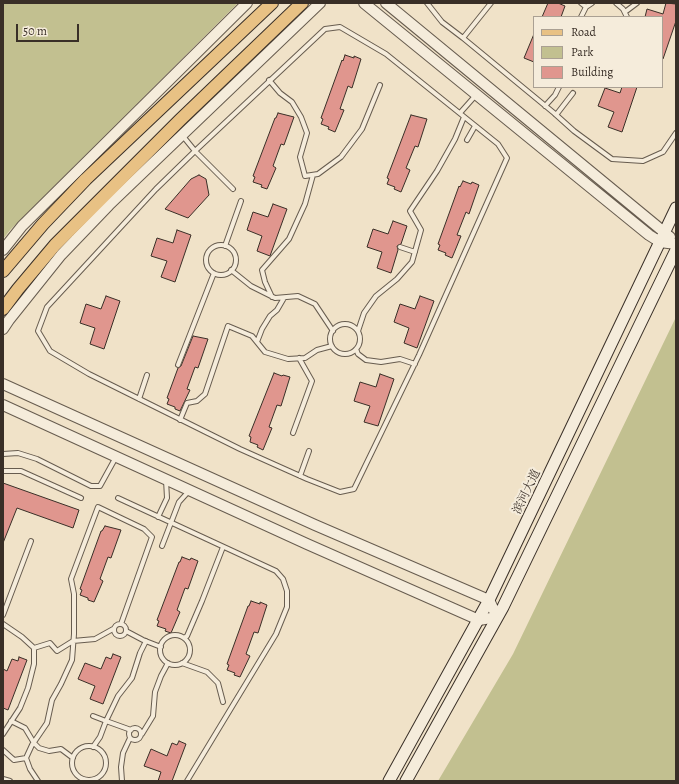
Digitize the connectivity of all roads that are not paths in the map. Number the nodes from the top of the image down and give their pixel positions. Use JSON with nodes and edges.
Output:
{"nodes":[{"id":1,"x":247,"y":3,"type":"edge"},
{"id":2,"x":272,"y":3,"type":"edge"},
{"id":3,"x":302,"y":3,"type":"edge"},
{"id":4,"x":320,"y":3,"type":"edge"},
{"id":5,"x":364,"y":3,"type":"edge"},
{"id":6,"x":386,"y":3,"type":"edge"},
{"id":7,"x":427,"y":3,"type":"edge"},
{"id":8,"x":492,"y":3,"type":"edge"},
{"id":9,"x":581,"y":3,"type":"edge"},
{"id":10,"x":592,"y":3,"type":"edge"},
{"id":11,"x":616,"y":3,"type":"edge"},
{"id":12,"x":637,"y":3,"type":"edge"},
{"id":13,"x":586,"y":7,"type":"junction"},
{"id":14,"x":624,"y":12,"type":"junction"},
{"id":15,"x":582,"y":16,"type":"edge"},
{"id":16,"x":626,"y":16,"type":"edge"},
{"id":17,"x":463,"y":38,"type":"junction"},
{"id":18,"x":270,"y":80,"type":"junction"},
{"id":19,"x":380,"y":85,"type":"dead end"},
{"id":20,"x":558,"y":88,"type":"edge"},
{"id":21,"x":572,"y":93,"type":"dead end"},
{"id":22,"x":476,"y":95,"type":"junction"},
{"id":23,"x":546,"y":106,"type":"junction"},
{"id":24,"x":460,"y":113,"type":"junction"},
{"id":25,"x":556,"y":115,"type":"junction"},
{"id":26,"x":464,"y":117,"type":"junction"},
{"id":27,"x":475,"y":126,"type":"junction"},
{"id":28,"x":178,"y":130,"type":"junction"},
{"id":29,"x":676,"y":133,"type":"edge"},
{"id":30,"x":467,"y":140,"type":"dead end"},
{"id":31,"x":195,"y":151,"type":"junction"},
{"id":32,"x":312,"y":175,"type":"junction"},
{"id":33,"x":233,"y":189,"type":"dead end"},
{"id":34,"x":241,"y":202,"type":"dead end"},
{"id":35,"x":676,"y":208,"type":"edge"},
{"id":36,"x":663,"y":237,"type":"junction"},
{"id":37,"x":676,"y":243,"type":"edge"},
{"id":38,"x":226,"y":246,"type":"junction"},
{"id":39,"x":400,"y":247,"type":"dead end"},
{"id":40,"x":3,"y":250,"type":"edge"},
{"id":41,"x":676,"y":250,"type":"edge"},
{"id":42,"x":415,"y":252,"type":"junction"},
{"id":43,"x":231,"y":270,"type":"junction"},
{"id":44,"x":3,"y":271,"type":"edge"},
{"id":45,"x":214,"y":273,"type":"junction"},
{"id":46,"x":272,"y":297,"type":"junction"},
{"id":47,"x":284,"y":298,"type":"junction"},
{"id":48,"x":3,"y":309,"type":"edge"},
{"id":49,"x":3,"y":329,"type":"edge"},
{"id":50,"x":358,"y":331,"type":"junction"},
{"id":51,"x":333,"y":332,"type":"junction"},
{"id":52,"x":257,"y":342,"type":"junction"},
{"id":53,"x":332,"y":346,"type":"junction"},
{"id":54,"x":356,"y":349,"type":"junction"},
{"id":55,"x":299,"y":358,"type":"junction"},
{"id":56,"x":415,"y":364,"type":"junction"},
{"id":57,"x":178,"y":365,"type":"dead end"},
{"id":58,"x":147,"y":374,"type":"dead end"},
{"id":59,"x":3,"y":384,"type":"edge"},
{"id":60,"x":139,"y":399,"type":"junction"},
{"id":61,"x":3,"y":405,"type":"edge"},
{"id":62,"x":180,"y":420,"type":"junction"},
{"id":63,"x":293,"y":433,"type":"dead end"},
{"id":64,"x":309,"y":451,"type":"dead end"},
{"id":65,"x":3,"y":454,"type":"edge"},
{"id":66,"x":116,"y":456,"type":"junction"},
{"id":67,"x":3,"y":471,"type":"edge"},
{"id":68,"x":300,"y":476,"type":"junction"},
{"id":69,"x":166,"y":479,"type":"junction"},
{"id":70,"x":190,"y":490,"type":"junction"},
{"id":71,"x":81,"y":498,"type":"dead end"},
{"id":72,"x":118,"y":498,"type":"dead end"},
{"id":73,"x":158,"y":518,"type":"junction"},
{"id":74,"x":171,"y":523,"type":"junction"},
{"id":75,"x":31,"y":541,"type":"dead end"},
{"id":76,"x":162,"y":546,"type":"dead end"},
{"id":77,"x":223,"y":547,"type":"junction"},
{"id":78,"x":489,"y":600,"type":"junction"},
{"id":79,"x":3,"y":615,"type":"edge"},
{"id":80,"x":497,"y":618,"type":"junction"},
{"id":81,"x":479,"y":620,"type":"junction"},
{"id":82,"x":3,"y":624,"type":"edge"},
{"id":83,"x":121,"y":624,"type":"junction"},
{"id":84,"x":113,"y":629,"type":"junction"},
{"id":85,"x":126,"y":631,"type":"junction"},
{"id":86,"x":184,"y":638,"type":"junction"},
{"id":87,"x":73,"y":641,"type":"junction"},
{"id":88,"x":146,"y":641,"type":"junction"},
{"id":89,"x":161,"y":647,"type":"junction"},
{"id":90,"x":34,"y":648,"type":"junction"},
{"id":91,"x":168,"y":663,"type":"junction"},
{"id":92,"x":182,"y":663,"type":"junction"},
{"id":93,"x":223,"y":702,"type":"dead end"},
{"id":94,"x":93,"y":716,"type":"dead end"},
{"id":95,"x":11,"y":721,"type":"junction"},
{"id":96,"x":106,"y":721,"type":"junction"},
{"id":97,"x":131,"y":730,"type":"junction"},
{"id":98,"x":3,"y":734,"type":"edge"},
{"id":99,"x":142,"y":734,"type":"junction"},
{"id":100,"x":130,"y":738,"type":"junction"},
{"id":101,"x":34,"y":743,"type":"junction"},
{"id":102,"x":93,"y":747,"type":"junction"},
{"id":103,"x":3,"y":750,"type":"edge"},
{"id":104,"x":26,"y":758,"type":"junction"},
{"id":105,"x":73,"y":758,"type":"junction"},
{"id":106,"x":3,"y":779,"type":"edge"},
{"id":107,"x":83,"y":780,"type":"edge"},
{"id":108,"x":10,"y":781,"type":"edge"},
{"id":109,"x":38,"y":781,"type":"edge"},
{"id":110,"x":122,"y":781,"type":"edge"},
{"id":111,"x":187,"y":781,"type":"edge"},
{"id":112,"x":389,"y":781,"type":"edge"},
{"id":113,"x":406,"y":781,"type":"edge"}],
"edges":[{"from":1,"to":40,"type":"street"},
{"from":2,"to":44,"type":"main road"},
{"from":3,"to":28,"type":"main road"},
{"from":4,"to":28,"type":"street"},
{"from":5,"to":22,"type":"street"},
{"from":6,"to":36,"type":"street"},
{"from":7,"to":17,"type":"lane"},
{"from":8,"to":17,"type":"lane"},
{"from":9,"to":13,"type":"lane"},
{"from":10,"to":13,"type":"lane"},
{"from":11,"to":14,"type":"lane"},
{"from":12,"to":14,"type":"lane"},
{"from":13,"to":15,"type":"lane"},
{"from":14,"to":16,"type":"lane"},
{"from":17,"to":23,"type":"lane"},
{"from":18,"to":24,"type":"lane"},
{"from":18,"to":31,"type":"lane"},
{"from":18,"to":32,"type":"lane"},
{"from":19,"to":32,"type":"lane"},
{"from":20,"to":23,"type":"lane"},
{"from":21,"to":25,"type":"lane"},
{"from":22,"to":24,"type":"lane"},
{"from":22,"to":36,"type":"street"},
{"from":23,"to":25,"type":"lane"},
{"from":24,"to":26,"type":"lane"},
{"from":25,"to":29,"type":"lane"},
{"from":26,"to":27,"type":"lane"},
{"from":26,"to":42,"type":"lane"},
{"from":27,"to":30,"type":"lane"},
{"from":27,"to":56,"type":"lane"},
{"from":28,"to":31,"type":"lane"},
{"from":28,"to":48,"type":"main road"},
{"from":28,"to":49,"type":"street"},
{"from":31,"to":33,"type":"lane"},
{"from":31,"to":60,"type":"lane"},
{"from":32,"to":46,"type":"lane"},
{"from":34,"to":38,"type":"lane"},
{"from":35,"to":36,"type":"main road","name":"滨河大道"},
{"from":36,"to":37,"type":"street"},
{"from":36,"to":78,"type":"main road","name":"滨河大道"},
{"from":38,"to":43,"type":"lane"},
{"from":38,"to":45,"type":"lane"},
{"from":39,"to":42,"type":"lane"},
{"from":41,"to":80,"type":"main road"},
{"from":42,"to":50,"type":"lane"},
{"from":43,"to":45,"type":"lane"},
{"from":43,"to":46,"type":"lane"},
{"from":45,"to":57,"type":"lane"},
{"from":46,"to":47,"type":"lane"},
{"from":47,"to":51,"type":"lane"},
{"from":47,"to":52,"type":"lane"},
{"from":50,"to":51,"type":"lane"},
{"from":50,"to":54,"type":"lane"},
{"from":51,"to":53,"type":"lane"},
{"from":52,"to":55,"type":"lane"},
{"from":52,"to":62,"type":"lane"},
{"from":53,"to":54,"type":"lane"},
{"from":53,"to":55,"type":"lane"},
{"from":54,"to":56,"type":"lane"},
{"from":55,"to":63,"type":"lane"},
{"from":56,"to":68,"type":"lane"},
{"from":58,"to":60,"type":"lane"},
{"from":59,"to":78,"type":"street"},
{"from":60,"to":62,"type":"lane"},
{"from":61,"to":66,"type":"street"},
{"from":62,"to":68,"type":"lane"},
{"from":64,"to":68,"type":"lane"},
{"from":65,"to":66,"type":"lane"},
{"from":66,"to":69,"type":"street"},
{"from":67,"to":71,"type":"lane"},
{"from":69,"to":70,"type":"street"},
{"from":69,"to":73,"type":"lane"},
{"from":70,"to":74,"type":"lane"},
{"from":70,"to":81,"type":"street"},
{"from":72,"to":73,"type":"lane"},
{"from":73,"to":74,"type":"lane"},
{"from":74,"to":76,"type":"lane"},
{"from":74,"to":77,"type":"lane"},
{"from":75,"to":79,"type":"lane"},
{"from":77,"to":86,"type":"lane"},
{"from":77,"to":111,"type":"lane"},
{"from":78,"to":80,"type":"street"},
{"from":78,"to":81,"type":"main road","name":"滨河大道"},
{"from":80,"to":81,"type":"street"},
{"from":80,"to":113,"type":"main road"},
{"from":81,"to":112,"type":"main road","name":"滨河大道"},
{"from":82,"to":90,"type":"lane"},
{"from":83,"to":84,"type":"lane"},
{"from":83,"to":85,"type":"lane"},
{"from":83,"to":87,"type":"lane"},
{"from":84,"to":85,"type":"lane"},
{"from":84,"to":87,"type":"lane"},
{"from":85,"to":88,"type":"lane"},
{"from":86,"to":89,"type":"lane"},
{"from":86,"to":92,"type":"lane"},
{"from":87,"to":90,"type":"lane"},
{"from":87,"to":101,"type":"lane"},
{"from":88,"to":89,"type":"lane"},
{"from":88,"to":96,"type":"lane"},
{"from":89,"to":91,"type":"lane"},
{"from":90,"to":95,"type":"lane"},
{"from":91,"to":92,"type":"lane"},
{"from":91,"to":99,"type":"lane"},
{"from":92,"to":93,"type":"lane"},
{"from":94,"to":96,"type":"lane"},
{"from":95,"to":98,"type":"lane"},
{"from":95,"to":101,"type":"lane"},
{"from":96,"to":97,"type":"lane"},
{"from":96,"to":102,"type":"lane"},
{"from":97,"to":99,"type":"lane"},
{"from":97,"to":100,"type":"lane"},
{"from":99,"to":100,"type":"lane"},
{"from":100,"to":110,"type":"lane"},
{"from":101,"to":104,"type":"lane"},
{"from":101,"to":105,"type":"lane"},
{"from":102,"to":105,"type":"lane"},
{"from":102,"to":107,"type":"lane"},
{"from":103,"to":104,"type":"lane"},
{"from":104,"to":109,"type":"lane"},
{"from":105,"to":107,"type":"lane"},
{"from":106,"to":108,"type":"lane"}]}
